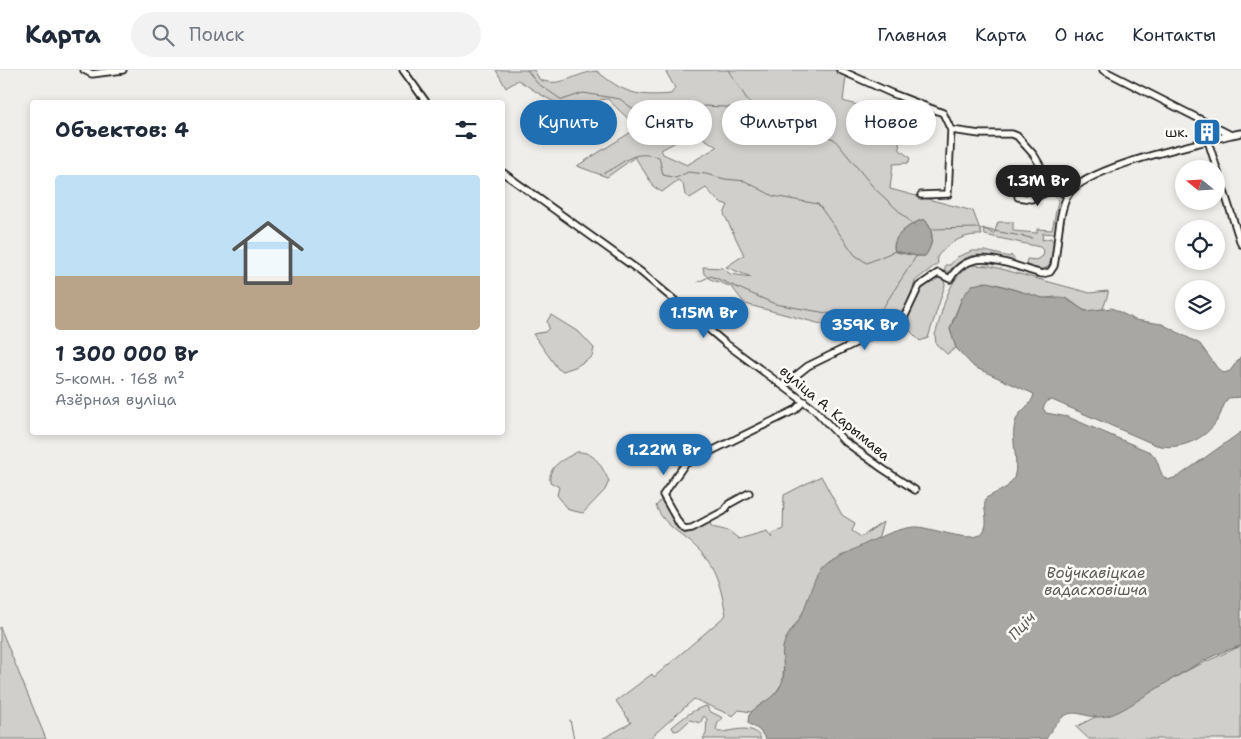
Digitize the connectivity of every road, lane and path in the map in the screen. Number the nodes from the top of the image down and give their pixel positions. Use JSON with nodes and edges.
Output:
{"nodes":[{"id":1,"x":84,"y":70,"type":"edge"},
{"id":2,"x":123,"y":70,"type":"edge"},
{"id":3,"x":403,"y":70,"type":"edge"},
{"id":4,"x":840,"y":70,"type":"edge"},
{"id":5,"x":1103,"y":70,"type":"edge"},
{"id":6,"x":425,"y":100,"type":"edge"},
{"id":7,"x":951,"y":130,"type":"junction"},
{"id":8,"x":1241,"y":133,"type":"edge"},
{"id":9,"x":1230,"y":135,"type":"junction"},
{"id":10,"x":1208,"y":141,"type":"junction"},
{"id":11,"x":505,"y":174,"type":"edge"},
{"id":12,"x":1054,"y":189,"type":"junction"},
{"id":13,"x":921,"y":195,"type":"dead end"},
{"id":14,"x":1068,"y":195,"type":"junction"},
{"id":15,"x":1018,"y":197,"type":"dead end"},
{"id":16,"x":1241,"y":244,"type":"edge"},
{"id":17,"x":784,"y":385,"type":"junction"},
{"id":18,"x":804,"y":401,"type":"junction"},
{"id":19,"x":916,"y":490,"type":"dead end"},
{"id":20,"x":750,"y":493,"type":"dead end"}],
"edges":[{"from":1,"to":2,"type":"street"},
{"from":3,"to":6,"type":"street"},
{"from":4,"to":7,"type":"street"},
{"from":5,"to":9,"type":"street"},
{"from":7,"to":12,"type":"street"},
{"from":7,"to":13,"type":"street"},
{"from":8,"to":9,"type":"street"},
{"from":9,"to":10,"type":"street"},
{"from":10,"to":14,"type":"street"},
{"from":10,"to":16,"type":"street"},
{"from":11,"to":17,"type":"street","name":"вуліца А. Карымава"},
{"from":12,"to":14,"type":"street"},
{"from":12,"to":15,"type":"street"},
{"from":14,"to":17,"type":"street"},
{"from":17,"to":18,"type":"street","name":"вуліца А. Карымава"},
{"from":18,"to":19,"type":"street","name":"вуліца А. Карымава"},
{"from":18,"to":20,"type":"street"}]}
